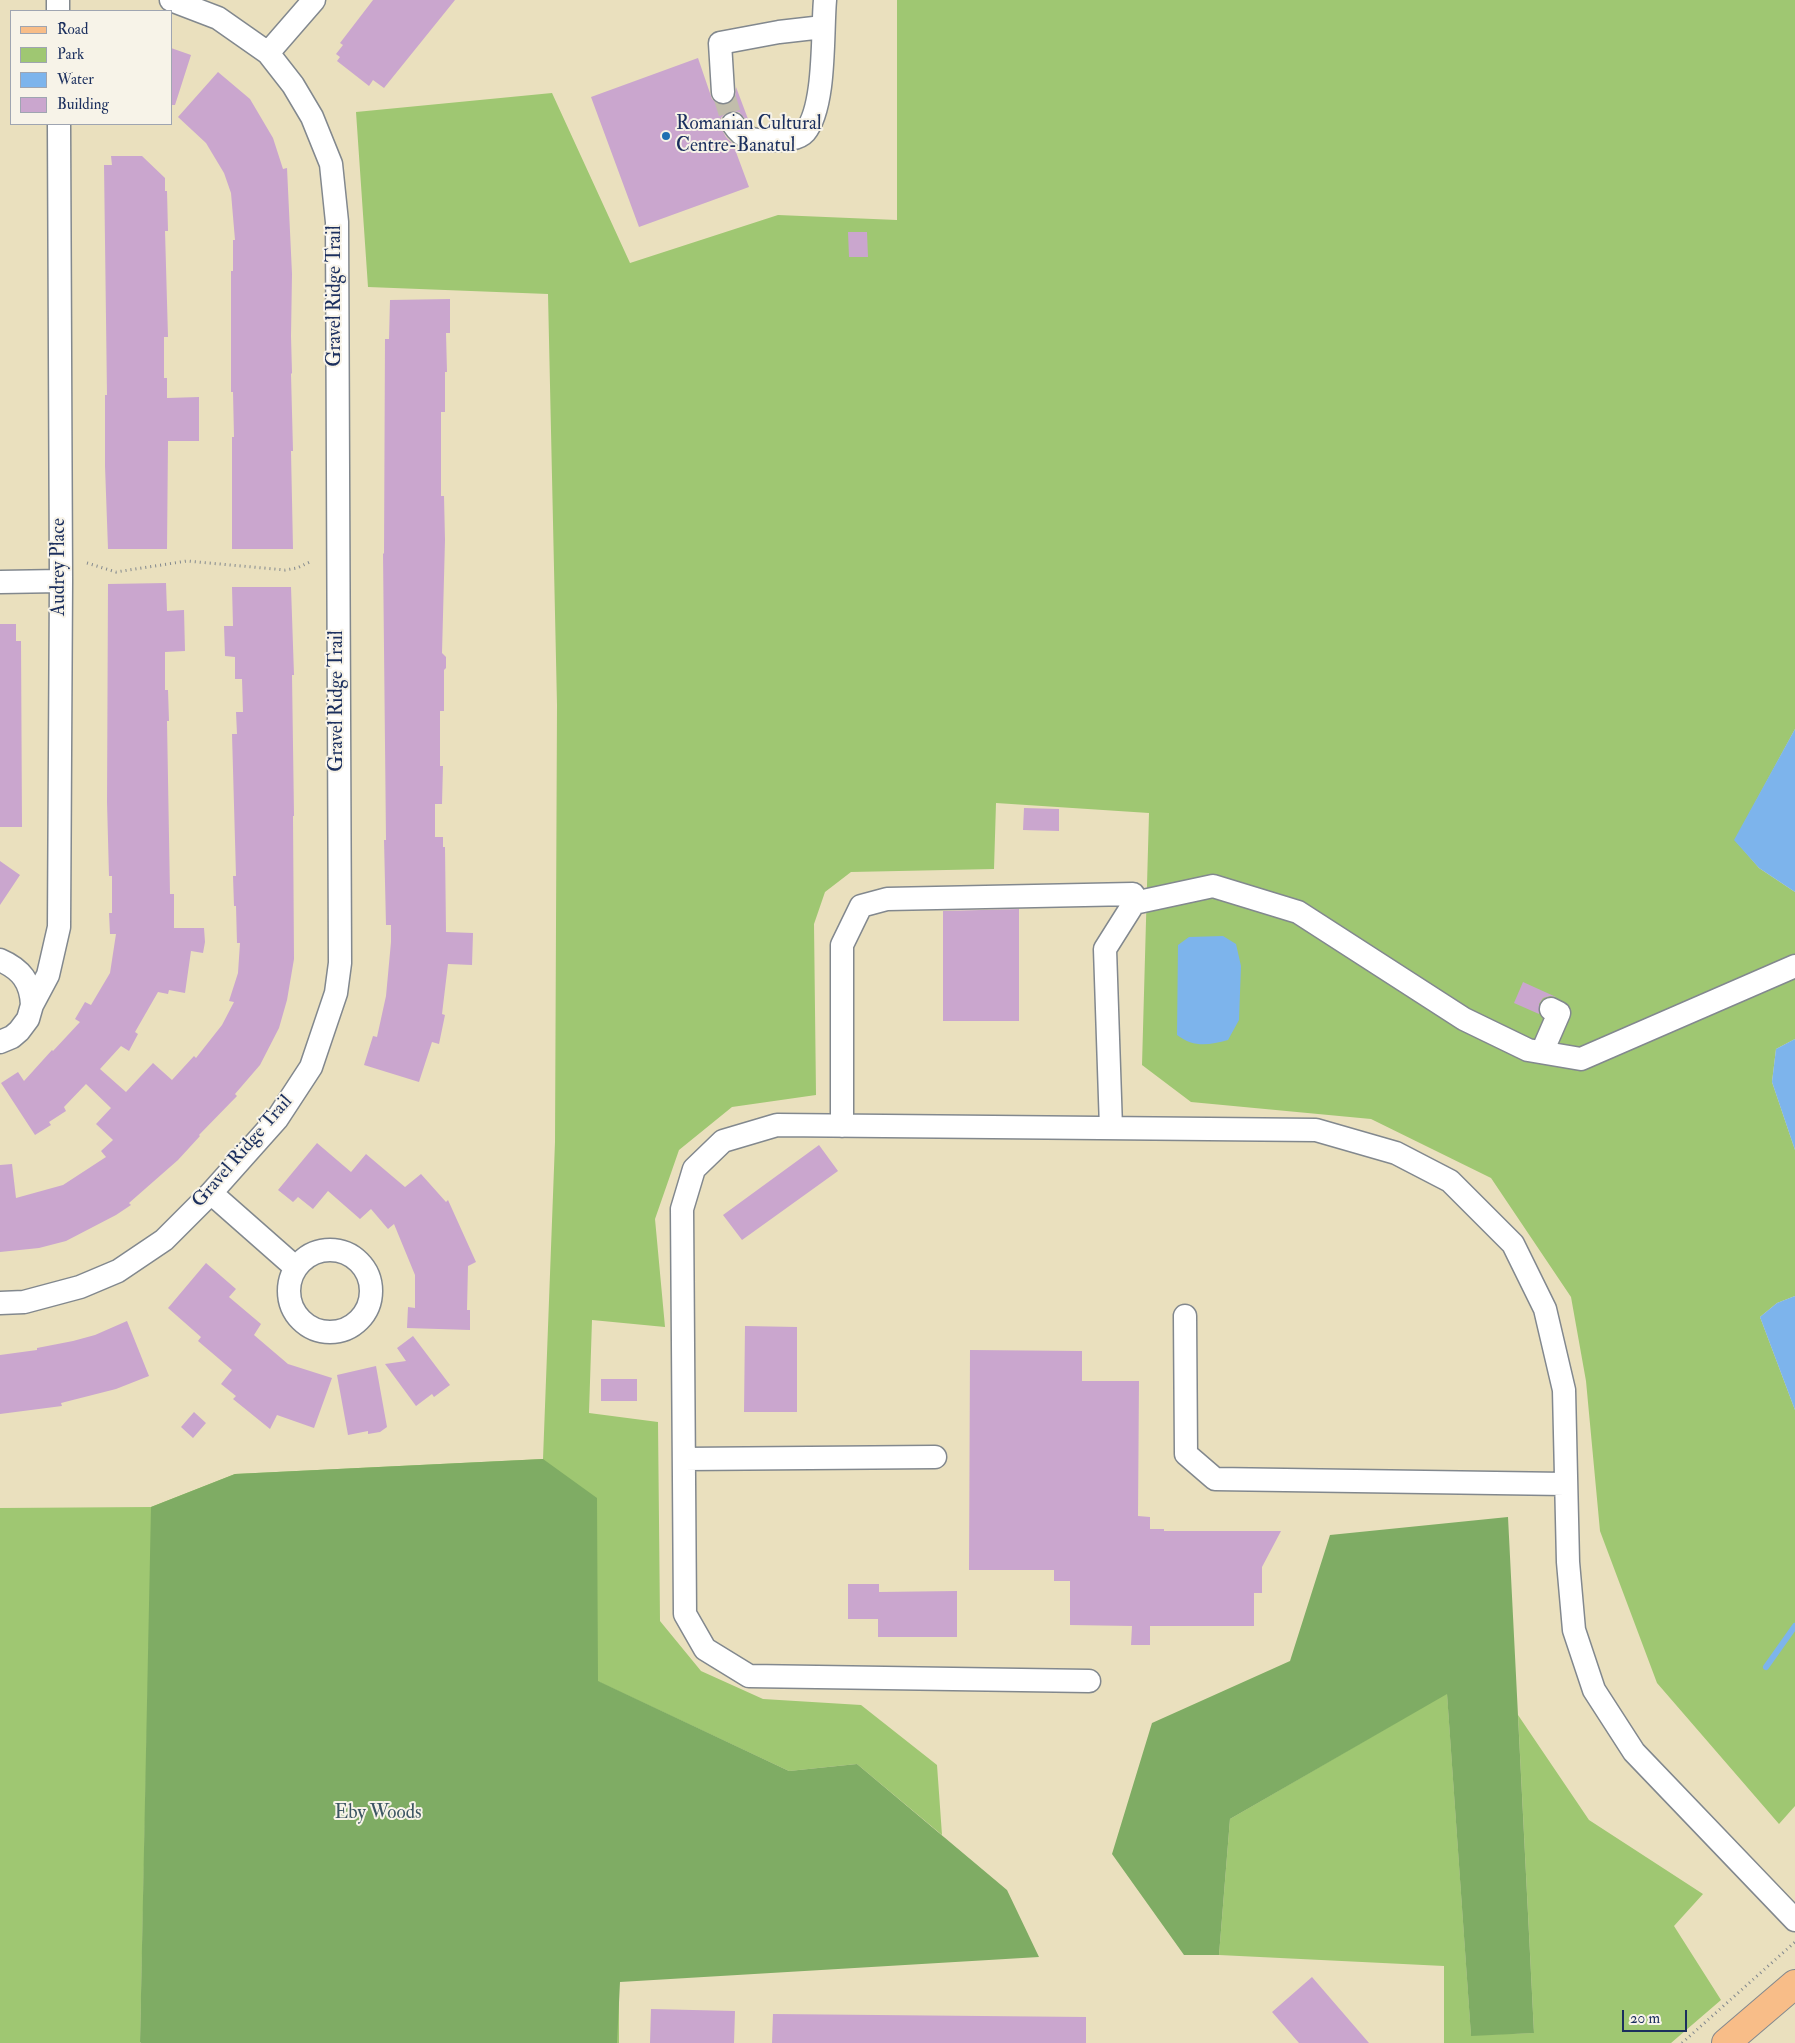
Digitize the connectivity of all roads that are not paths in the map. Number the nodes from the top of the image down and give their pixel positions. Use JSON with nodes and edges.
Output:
{"nodes":[{"id":1,"x":171,"y":0,"type":"edge"},
{"id":2,"x":314,"y":0,"type":"edge"},
{"id":3,"x":825,"y":0,"type":"edge"},
{"id":4,"x":823,"y":27,"type":"junction"},
{"id":5,"x":268,"y":53,"type":"junction"},
{"id":6,"x":723,"y":92,"type":"tunnel mouth"},
{"id":7,"x":733,"y":124,"type":"tunnel mouth"},
{"id":8,"x":59,"y":125,"type":"edge"},
{"id":9,"x":61,"y":581,"type":"junction"},
{"id":10,"x":0,"y":582,"type":"edge"},
{"id":11,"x":1134,"y":903,"type":"junction"},
{"id":12,"x":0,"y":960,"type":"edge"},
{"id":13,"x":1795,"y":966,"type":"edge"},
{"id":14,"x":32,"y":1005,"type":"junction"},
{"id":15,"x":1551,"y":1009,"type":"dead end"},
{"id":16,"x":0,"y":1042,"type":"edge"},
{"id":17,"x":1542,"y":1052,"type":"junction"},
{"id":18,"x":842,"y":1126,"type":"junction"},
{"id":19,"x":1111,"y":1128,"type":"junction"},
{"id":20,"x":211,"y":1193,"type":"junction"},
{"id":21,"x":296,"y":1267,"type":"dead end"},
{"id":22,"x":0,"y":1303,"type":"edge"},
{"id":23,"x":1185,"y":1316,"type":"dead end"},
{"id":24,"x":935,"y":1457,"type":"dead end"},
{"id":25,"x":684,"y":1459,"type":"junction"},
{"id":26,"x":1565,"y":1484,"type":"junction"},
{"id":27,"x":1089,"y":1681,"type":"dead end"},
{"id":28,"x":1795,"y":1920,"type":"edge"},
{"id":29,"x":1795,"y":1984,"type":"edge"},
{"id":30,"x":1726,"y":2043,"type":"edge"}],
"edges":[{"from":1,"to":5,"type":"street","name":"Gravel Ridge Trail"},
{"from":2,"to":5,"type":"street"},
{"from":3,"to":4,"type":"street"},
{"from":4,"to":6,"type":"street"},
{"from":4,"to":7,"type":"street"},
{"from":5,"to":20,"type":"street","name":"Gravel Ridge Trail"},
{"from":8,"to":9,"type":"street","name":"Audrey Place"},
{"from":9,"to":10,"type":"street"},
{"from":9,"to":14,"type":"street","name":"Audrey Place"},
{"from":11,"to":17,"type":"street"},
{"from":11,"to":18,"type":"street"},
{"from":11,"to":19,"type":"street"},
{"from":12,"to":14,"type":"street"},
{"from":13,"to":17,"type":"street"},
{"from":14,"to":16,"type":"street","name":"Audrey Place"},
{"from":15,"to":17,"type":"street"},
{"from":18,"to":19,"type":"street"},
{"from":18,"to":25,"type":"street"},
{"from":19,"to":26,"type":"street"},
{"from":20,"to":21,"type":"street"},
{"from":20,"to":22,"type":"street","name":"Gravel Ridge Trail"},
{"from":23,"to":26,"type":"street"},
{"from":24,"to":25,"type":"street"},
{"from":25,"to":27,"type":"street"},
{"from":26,"to":28,"type":"street"},
{"from":29,"to":30,"type":"main road"}]}
